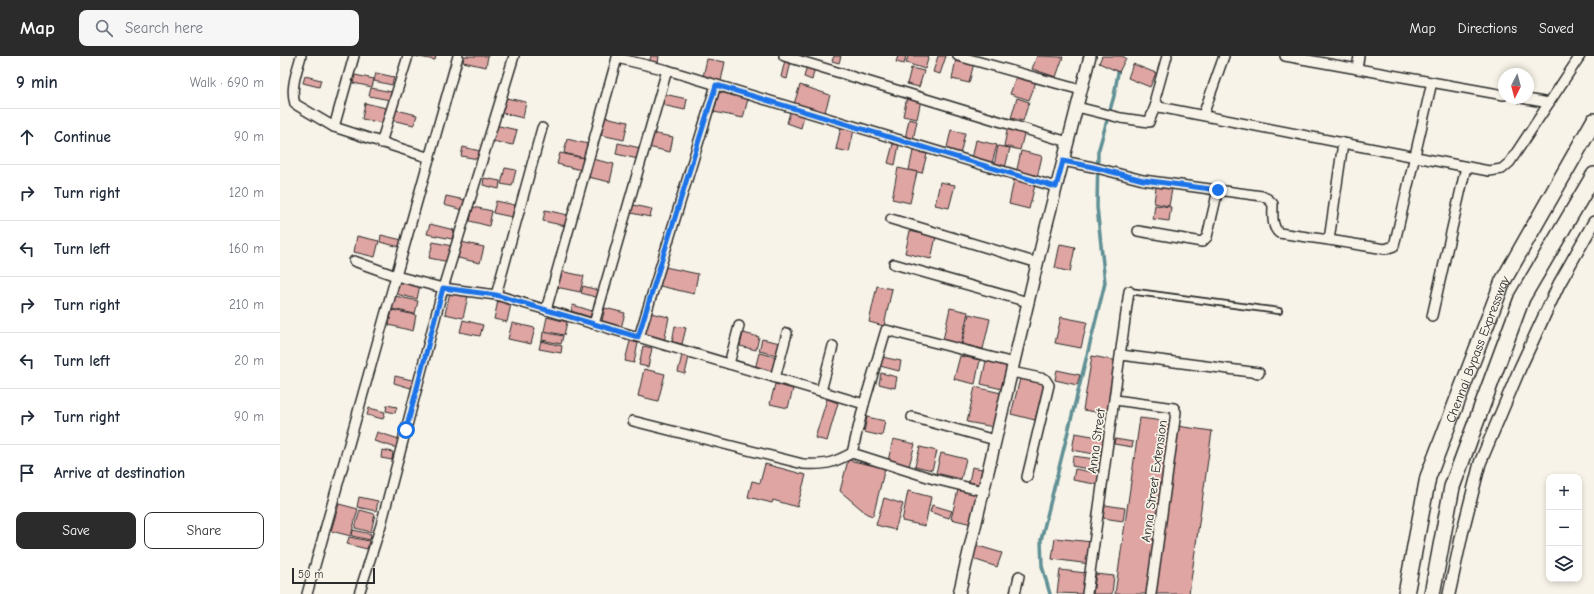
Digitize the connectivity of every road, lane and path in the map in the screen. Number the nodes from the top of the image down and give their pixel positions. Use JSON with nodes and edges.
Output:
{"nodes":[{"id":1,"x":301,"y":56,"type":"edge"},
{"id":2,"x":354,"y":56,"type":"edge"},
{"id":3,"x":408,"y":56,"type":"edge"},
{"id":4,"x":458,"y":56,"type":"edge"},
{"id":5,"x":514,"y":56,"type":"edge"},
{"id":6,"x":784,"y":56,"type":"edge"},
{"id":7,"x":958,"y":56,"type":"edge"},
{"id":8,"x":1090,"y":56,"type":"edge"},
{"id":9,"x":1167,"y":56,"type":"edge"},
{"id":10,"x":1224,"y":56,"type":"edge"},
{"id":11,"x":1290,"y":56,"type":"edge"},
{"id":12,"x":1359,"y":56,"type":"edge"},
{"id":13,"x":1580,"y":56,"type":"edge"},
{"id":14,"x":617,"y":57,"type":"edge"},
{"id":15,"x":1357,"y":69,"type":"junction"},
{"id":16,"x":667,"y":70,"type":"junction"},
{"id":17,"x":1432,"y":82,"type":"junction"},
{"id":18,"x":716,"y":85,"type":"junction"},
{"id":19,"x":1081,"y":90,"type":"junction"},
{"id":20,"x":1498,"y":94,"type":"edge"},
{"id":21,"x":1534,"y":100,"type":"edge"},
{"id":22,"x":1549,"y":103,"type":"junction"},
{"id":23,"x":1156,"y":104,"type":"junction"},
{"id":24,"x":1077,"y":107,"type":"junction"},
{"id":25,"x":1203,"y":115,"type":"junction"},
{"id":26,"x":1594,"y":122,"type":"edge"},
{"id":27,"x":334,"y":127,"type":"junction"},
{"id":28,"x":542,"y":128,"type":"dead end"},
{"id":29,"x":1068,"y":142,"type":"junction"},
{"id":30,"x":381,"y":143,"type":"junction"},
{"id":31,"x":1344,"y":143,"type":"junction"},
{"id":32,"x":1416,"y":157,"type":"junction"},
{"id":33,"x":430,"y":158,"type":"junction"},
{"id":34,"x":1063,"y":161,"type":"junction"},
{"id":35,"x":1466,"y":167,"type":"junction"},
{"id":36,"x":1594,"y":175,"type":"edge"},
{"id":37,"x":1056,"y":187,"type":"junction"},
{"id":38,"x":1218,"y":190,"type":"junction"},
{"id":39,"x":891,"y":219,"type":"dead end"},
{"id":40,"x":1594,"y":222,"type":"edge"},
{"id":41,"x":1138,"y":231,"type":"dead end"},
{"id":42,"x":1328,"y":240,"type":"junction"},
{"id":43,"x":354,"y":261,"type":"dead end"},
{"id":44,"x":1038,"y":262,"type":"junction"},
{"id":45,"x":894,"y":264,"type":"dead end"},
{"id":46,"x":396,"y":276,"type":"junction"},
{"id":47,"x":443,"y":288,"type":"junction"},
{"id":48,"x":1130,"y":291,"type":"joint"},
{"id":49,"x":496,"y":295,"type":"junction"},
{"id":50,"x":1028,"y":302,"type":"junction"},
{"id":51,"x":546,"y":310,"type":"junction"},
{"id":52,"x":1279,"y":311,"type":"dead end"},
{"id":53,"x":1432,"y":316,"type":"dead end"},
{"id":54,"x":594,"y":324,"type":"junction"},
{"id":55,"x":739,"y":326,"type":"dead end"},
{"id":56,"x":786,"y":333,"type":"dead end"},
{"id":57,"x":638,"y":337,"type":"junction"},
{"id":58,"x":832,"y":346,"type":"dead end"},
{"id":59,"x":1121,"y":355,"type":"junction"},
{"id":60,"x":729,"y":364,"type":"junction"},
{"id":61,"x":1013,"y":367,"type":"junction"},
{"id":62,"x":1260,"y":373,"type":"dead end"},
{"id":63,"x":775,"y":378,"type":"junction"},
{"id":64,"x":821,"y":391,"type":"junction"},
{"id":65,"x":1115,"y":400,"type":"junction"},
{"id":66,"x":864,"y":404,"type":"junction"},
{"id":67,"x":912,"y":417,"type":"dead end"},
{"id":68,"x":633,"y":421,"type":"dead end"},
{"id":69,"x":996,"y":440,"type":"junction"},
{"id":70,"x":852,"y":453,"type":"junction"},
{"id":71,"x":1027,"y":477,"type":"dead end"},
{"id":72,"x":983,"y":491,"type":"junction"},
{"id":73,"x":1019,"y":576,"type":"dead end"},
{"id":74,"x":307,"y":594,"type":"edge"},
{"id":75,"x":359,"y":594,"type":"edge"},
{"id":76,"x":959,"y":594,"type":"edge"},
{"id":77,"x":1015,"y":594,"type":"edge"},
{"id":78,"x":1087,"y":594,"type":"edge"},
{"id":79,"x":1151,"y":594,"type":"edge"},
{"id":80,"x":1406,"y":594,"type":"edge"},
{"id":81,"x":1432,"y":594,"type":"edge"},
{"id":82,"x":1449,"y":594,"type":"edge"}],
"edges":[{"from":1,"to":27,"type":"street"},
{"from":2,"to":27,"type":"street"},
{"from":3,"to":30,"type":"street"},
{"from":4,"to":33,"type":"street"},
{"from":5,"to":47,"type":"street"},
{"from":6,"to":29,"type":"street"},
{"from":7,"to":19,"type":"street"},
{"from":8,"to":19,"type":"street"},
{"from":9,"to":23,"type":"street"},
{"from":10,"to":25,"type":"street"},
{"from":11,"to":15,"type":"street"},
{"from":12,"to":15,"type":"street"},
{"from":13,"to":22,"type":"street"},
{"from":14,"to":16,"type":"street"},
{"from":14,"to":51,"type":"street"},
{"from":15,"to":17,"type":"street"},
{"from":16,"to":18,"type":"street"},
{"from":16,"to":54,"type":"street"},
{"from":17,"to":20,"type":"street"},
{"from":17,"to":32,"type":"street"},
{"from":18,"to":37,"type":"street"},
{"from":18,"to":57,"type":"street"},
{"from":19,"to":24,"type":"street"},
{"from":21,"to":22,"type":"street"},
{"from":22,"to":35,"type":"street"},
{"from":23,"to":24,"type":"street"},
{"from":23,"to":25,"type":"street"},
{"from":24,"to":29,"type":"street"},
{"from":25,"to":31,"type":"street"},
{"from":26,"to":80,"type":"highway","name":"Chennai Bypass Expressway"},
{"from":27,"to":30,"type":"street"},
{"from":28,"to":49,"type":"street"},
{"from":29,"to":34,"type":"street"},
{"from":30,"to":33,"type":"street"},
{"from":31,"to":32,"type":"street"},
{"from":31,"to":42,"type":"street"},
{"from":32,"to":35,"type":"street"},
{"from":32,"to":42,"type":"street"},
{"from":33,"to":46,"type":"street"},
{"from":34,"to":37,"type":"street"},
{"from":34,"to":38,"type":"street"},
{"from":35,"to":53,"type":"street"},
{"from":36,"to":81,"type":"highway","name":"Chennai Bypass Expressway"},
{"from":37,"to":44,"type":"street"},
{"from":38,"to":41,"type":"street"},
{"from":38,"to":42,"type":"street"},
{"from":39,"to":44,"type":"street"},
{"from":40,"to":82,"type":"street"},
{"from":43,"to":46,"type":"street"},
{"from":44,"to":50,"type":"street"},
{"from":45,"to":50,"type":"street"},
{"from":46,"to":47,"type":"street"},
{"from":46,"to":74,"type":"street"},
{"from":47,"to":49,"type":"street"},
{"from":47,"to":75,"type":"street"},
{"from":48,"to":52,"type":"lane"},
{"from":48,"to":59,"type":"street","name":"Anna Street"},
{"from":49,"to":51,"type":"street"},
{"from":50,"to":61,"type":"street"},
{"from":51,"to":54,"type":"street"},
{"from":54,"to":57,"type":"street"},
{"from":55,"to":60,"type":"street"},
{"from":56,"to":63,"type":"street"},
{"from":57,"to":60,"type":"street"},
{"from":58,"to":64,"type":"street"},
{"from":59,"to":62,"type":"street"},
{"from":59,"to":65,"type":"street","name":"Anna Street"},
{"from":60,"to":63,"type":"street"},
{"from":61,"to":66,"type":"street"},
{"from":61,"to":69,"type":"street"},
{"from":61,"to":71,"type":"street"},
{"from":63,"to":64,"type":"street"},
{"from":64,"to":66,"type":"street"},
{"from":65,"to":78,"type":"street","name":"Anna Street"},
{"from":65,"to":79,"type":"street","name":"Anna Street Extension"},
{"from":66,"to":70,"type":"street"},
{"from":67,"to":69,"type":"street"},
{"from":68,"to":70,"type":"street"},
{"from":69,"to":72,"type":"street"},
{"from":70,"to":72,"type":"street"},
{"from":72,"to":76,"type":"street"},
{"from":73,"to":77,"type":"street"}]}
